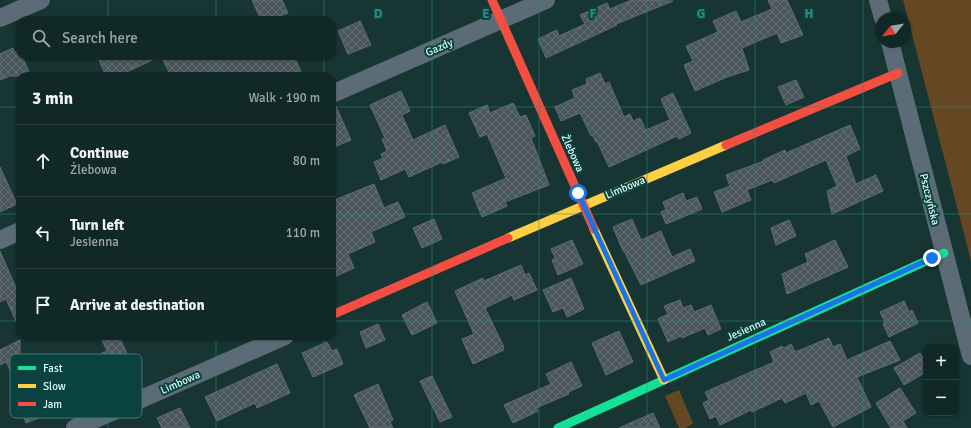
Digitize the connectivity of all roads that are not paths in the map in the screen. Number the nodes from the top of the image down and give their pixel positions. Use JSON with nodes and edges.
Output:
{"nodes":[{"id":1,"x":41,"y":0,"type":"edge"},
{"id":2,"x":492,"y":0,"type":"edge"},
{"id":3,"x":546,"y":0,"type":"edge"},
{"id":4,"x":878,"y":0,"type":"edge"},
{"id":5,"x":881,"y":12,"type":"edge"},
{"id":6,"x":0,"y":18,"type":"edge"},
{"id":7,"x":501,"y":20,"type":"junction"},
{"id":8,"x":892,"y":48,"type":"edge"},
{"id":9,"x":898,"y":73,"type":"junction"},
{"id":10,"x":336,"y":92,"type":"edge"},
{"id":11,"x":583,"y":205,"type":"junction"},
{"id":12,"x":16,"y":233,"type":"edge"},
{"id":13,"x":0,"y":240,"type":"edge"},
{"id":14,"x":944,"y":253,"type":"junction"},
{"id":15,"x":336,"y":313,"type":"edge"},
{"id":16,"x":276,"y":340,"type":"edge"},
{"id":17,"x":971,"y":356,"type":"edge"},
{"id":18,"x":664,"y":380,"type":"junction"},
{"id":19,"x":142,"y":399,"type":"edge"},
{"id":20,"x":98,"y":418,"type":"edge"},
{"id":21,"x":75,"y":428,"type":"edge"},
{"id":22,"x":558,"y":428,"type":"edge"}],
"edges":[{"from":1,"to":6,"type":"street"},
{"from":2,"to":7,"type":"street","name":"Żlebowa"},
{"from":3,"to":7,"type":"street","name":"Gazdy"},
{"from":4,"to":5,"type":"street"},
{"from":7,"to":10,"type":"street","name":"Gazdy"},
{"from":7,"to":11,"type":"street","name":"Żlebowa"},
{"from":8,"to":9,"type":"street","name":"Pszczyńska"},
{"from":9,"to":11,"type":"street","name":"Limbowa"},
{"from":9,"to":14,"type":"street","name":"Pszczyńska"},
{"from":11,"to":15,"type":"street","name":"Limbowa"},
{"from":11,"to":18,"type":"street","name":"Żlebowa"},
{"from":12,"to":13,"type":"street"},
{"from":14,"to":17,"type":"street","name":"Pszczyńska"},
{"from":14,"to":18,"type":"street","name":"Jesienna"},
{"from":16,"to":19,"type":"street","name":"Limbowa"},
{"from":18,"to":22,"type":"street","name":"Jesienna"},
{"from":20,"to":21,"type":"street","name":"Limbowa"}]}
